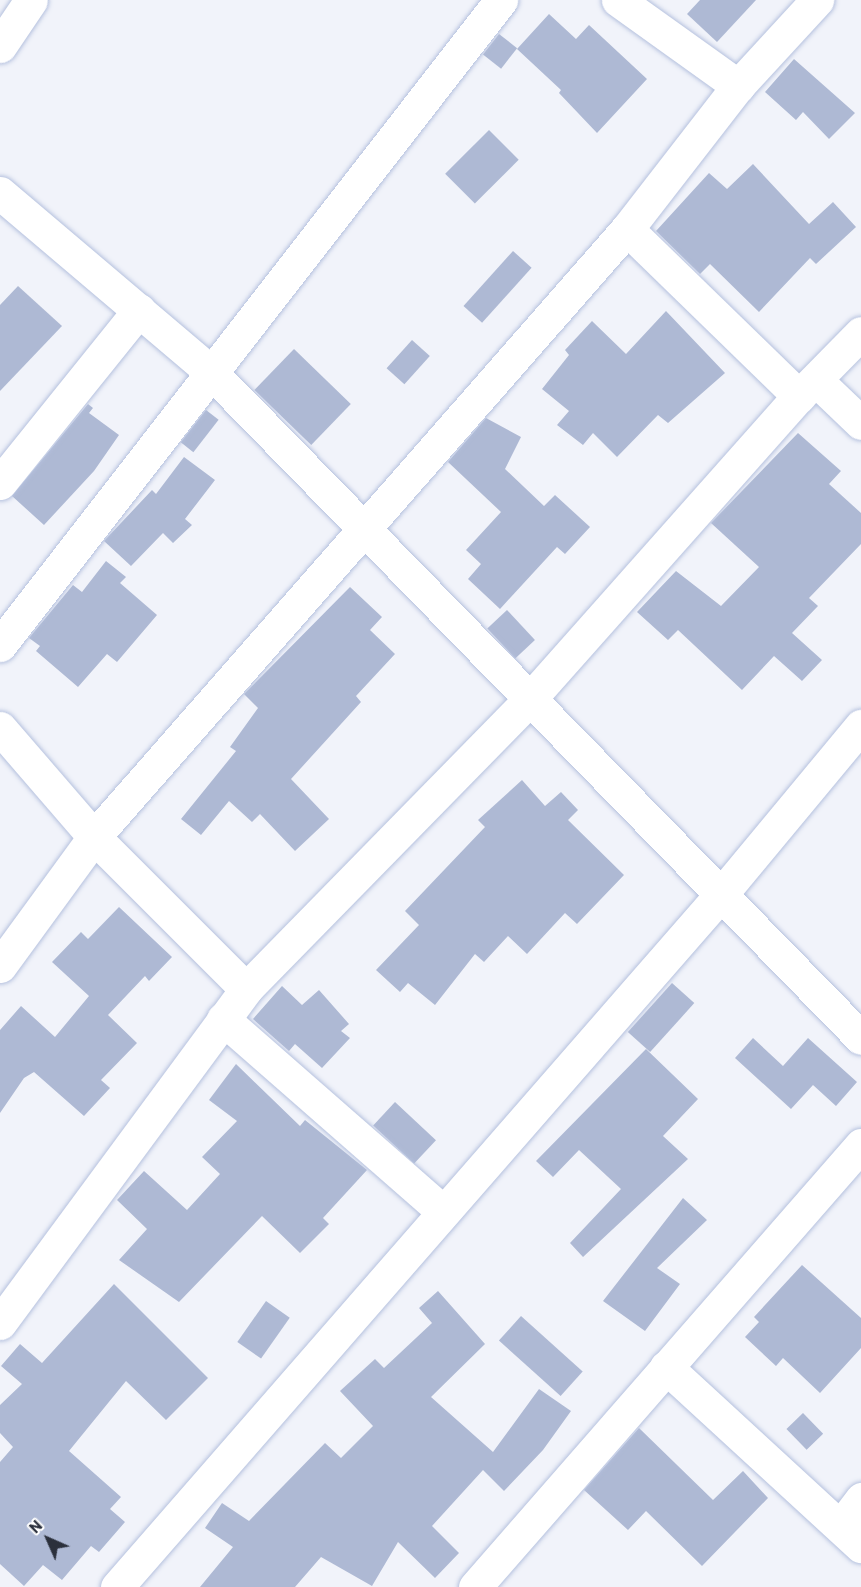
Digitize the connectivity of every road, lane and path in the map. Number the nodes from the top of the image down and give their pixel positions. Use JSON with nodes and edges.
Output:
{"nodes":[{"id":1,"x":32,"y":0,"type":"edge"},
{"id":2,"x":501,"y":0,"type":"edge"},
{"id":3,"x":618,"y":0,"type":"edge"},
{"id":4,"x":817,"y":0,"type":"edge"},
{"id":5,"x":0,"y":46,"type":"edge"},
{"id":6,"x":738,"y":86,"type":"junction"},
{"id":7,"x":0,"y":193,"type":"edge"},
{"id":8,"x":627,"y":229,"type":"junction"},
{"id":9,"x":139,"y":310,"type":"junction"},
{"id":10,"x":861,"y":333,"type":"edge"},
{"id":11,"x":209,"y":370,"type":"junction"},
{"id":12,"x":808,"y":388,"type":"junction"},
{"id":13,"x":861,"y":423,"type":"edge"},
{"id":14,"x":0,"y":483,"type":"edge"},
{"id":15,"x":366,"y":530,"type":"junction"},
{"id":16,"x":0,"y":645,"type":"edge"},
{"id":17,"x":528,"y":701,"type":"junction"},
{"id":18,"x":861,"y":726,"type":"edge"},
{"id":19,"x":0,"y":728,"type":"edge"},
{"id":20,"x":94,"y":837,"type":"junction"},
{"id":21,"x":723,"y":892,"type":"junction"},
{"id":22,"x":0,"y":966,"type":"edge"},
{"id":23,"x":246,"y":989,"type":"junction"},
{"id":24,"x":223,"y":1019,"type":"junction"},
{"id":25,"x":861,"y":1038,"type":"edge"},
{"id":26,"x":861,"y":1145,"type":"edge"},
{"id":27,"x":441,"y":1210,"type":"junction"},
{"id":28,"x":0,"y":1323,"type":"edge"},
{"id":29,"x":666,"y":1367,"type":"junction"},
{"id":30,"x":861,"y":1499,"type":"edge"},
{"id":31,"x":851,"y":1536,"type":"edge"},
{"id":32,"x":117,"y":1587,"type":"edge"},
{"id":33,"x":475,"y":1587,"type":"edge"}],
"edges":[{"from":1,"to":5,"type":"street"},
{"from":2,"to":11,"type":"street"},
{"from":3,"to":6,"type":"street"},
{"from":4,"to":6,"type":"street"},
{"from":6,"to":8,"type":"street"},
{"from":7,"to":9,"type":"street"},
{"from":8,"to":12,"type":"street"},
{"from":8,"to":15,"type":"street"},
{"from":9,"to":11,"type":"street"},
{"from":9,"to":14,"type":"street"},
{"from":10,"to":12,"type":"street"},
{"from":11,"to":15,"type":"street"},
{"from":11,"to":16,"type":"street"},
{"from":12,"to":13,"type":"street"},
{"from":12,"to":17,"type":"street"},
{"from":15,"to":17,"type":"street"},
{"from":15,"to":20,"type":"street"},
{"from":17,"to":21,"type":"street"},
{"from":17,"to":23,"type":"street"},
{"from":18,"to":21,"type":"street"},
{"from":19,"to":20,"type":"street"},
{"from":20,"to":22,"type":"street"},
{"from":20,"to":23,"type":"street"},
{"from":21,"to":25,"type":"street"},
{"from":21,"to":27,"type":"street"},
{"from":23,"to":24,"type":"street"},
{"from":24,"to":27,"type":"street"},
{"from":24,"to":28,"type":"street"},
{"from":26,"to":29,"type":"street"},
{"from":27,"to":32,"type":"street"},
{"from":29,"to":31,"type":"street"},
{"from":29,"to":33,"type":"street"},
{"from":30,"to":31,"type":"street"}]}
